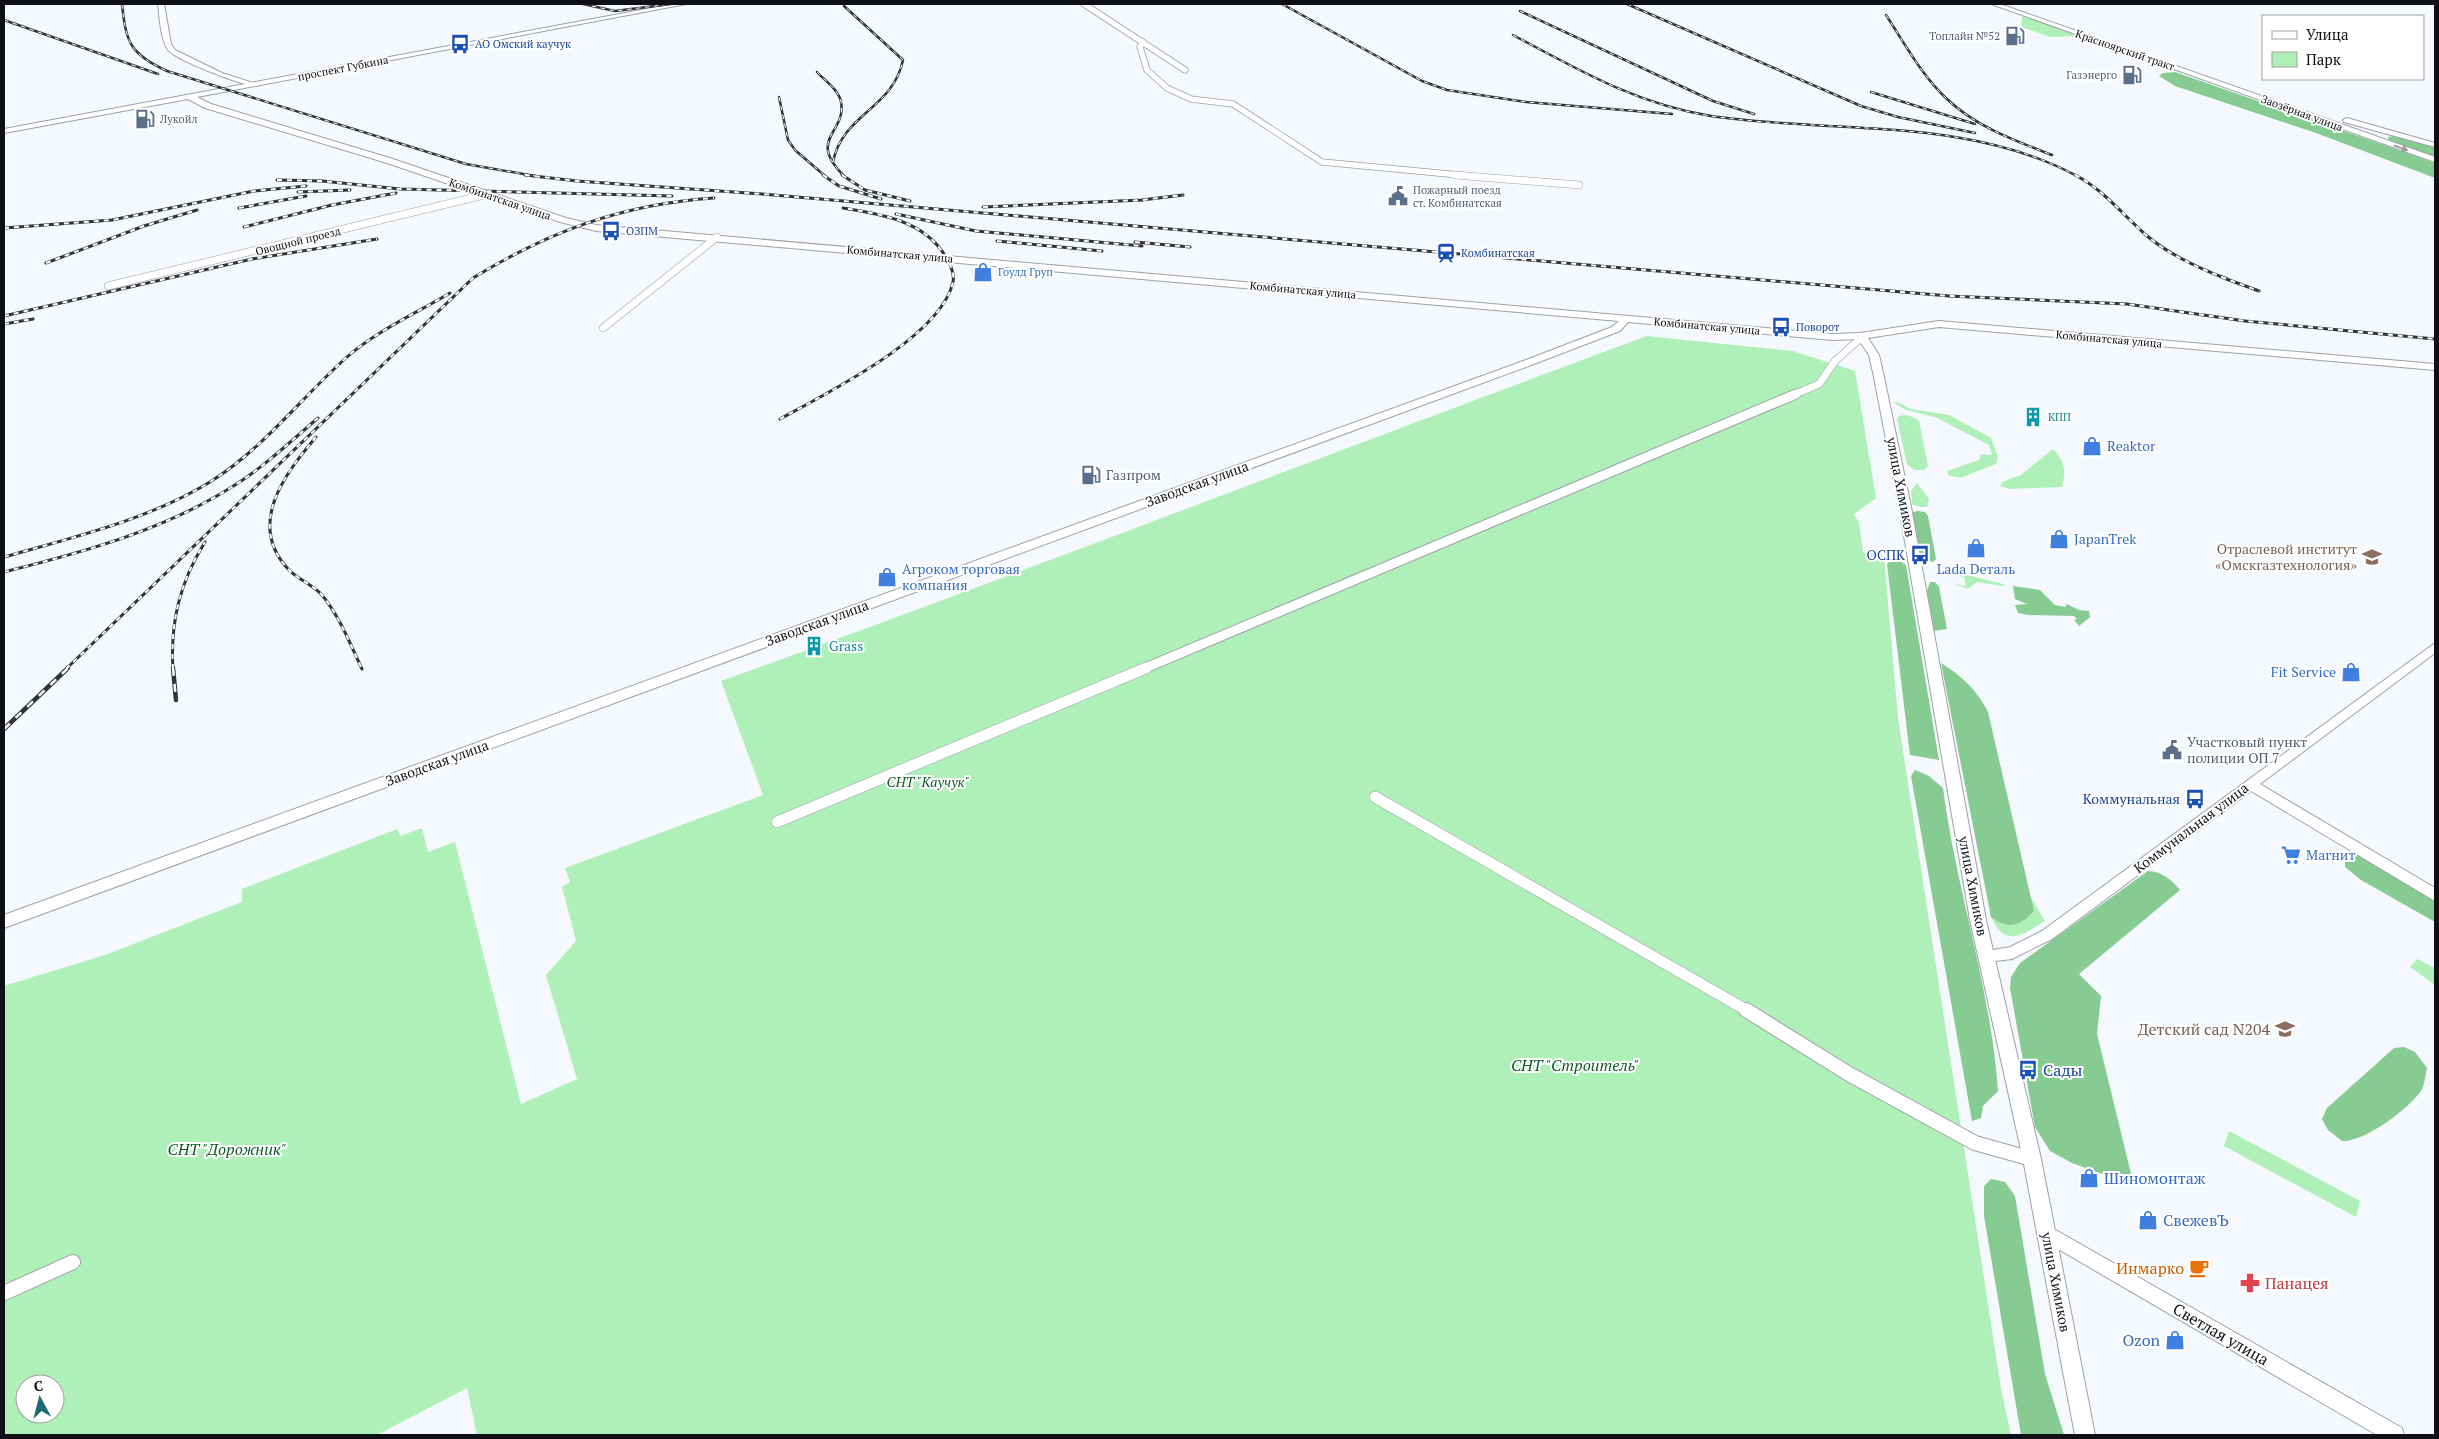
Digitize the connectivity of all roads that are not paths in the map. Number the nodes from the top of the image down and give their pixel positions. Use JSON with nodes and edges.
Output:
{"nodes":[{"id":1,"x":162,"y":4,"type":"edge"},
{"id":2,"x":683,"y":4,"type":"edge"},
{"id":3,"x":1084,"y":4,"type":"edge"},
{"id":4,"x":1994,"y":4,"type":"edge"},
{"id":5,"x":1143,"y":42,"type":"junction"},
{"id":6,"x":1185,"y":70,"type":"dead end"},
{"id":7,"x":255,"y":84,"type":"junction"},
{"id":8,"x":190,"y":97,"type":"junction"},
{"id":9,"x":2256,"y":97,"type":"junction"},
{"id":10,"x":4,"y":131,"type":"edge"},
{"id":11,"x":2397,"y":134,"type":"junction"},
{"id":12,"x":2379,"y":140,"type":"junction"},
{"id":13,"x":2435,"y":145,"type":"edge"},
{"id":14,"x":2435,"y":160,"type":"edge"},
{"id":15,"x":1579,"y":185,"type":"dead end"},
{"id":16,"x":488,"y":194,"type":"junction"},
{"id":17,"x":717,"y":237,"type":"junction"},
{"id":18,"x":108,"y":286,"type":"dead end"},
{"id":19,"x":1625,"y":319,"type":"junction"},
{"id":20,"x":603,"y":328,"type":"dead end"},
{"id":21,"x":1862,"y":337,"type":"junction"},
{"id":22,"x":2435,"y":367,"type":"edge"},
{"id":23,"x":2435,"y":647,"type":"edge"},
{"id":24,"x":2250,"y":784,"type":"junction"},
{"id":25,"x":1375,"y":797,"type":"dead end"},
{"id":26,"x":777,"y":822,"type":"dead end"},
{"id":27,"x":2435,"y":895,"type":"edge"},
{"id":28,"x":4,"y":922,"type":"edge"},
{"id":29,"x":1987,"y":956,"type":"junction"},
{"id":30,"x":2032,"y":1160,"type":"junction"},
{"id":31,"x":2047,"y":1233,"type":"junction"},
{"id":32,"x":72,"y":1262,"type":"dead end"},
{"id":33,"x":4,"y":1293,"type":"edge"},
{"id":34,"x":2085,"y":1435,"type":"edge"},
{"id":35,"x":2395,"y":1435,"type":"edge"}],
"edges":[{"from":1,"to":7,"type":"street"},
{"from":2,"to":7,"type":"main road","name":"проспект Губкина"},
{"from":3,"to":5,"type":"street"},
{"from":4,"to":9,"type":"main road","name":"Красноярский тракт"},
{"from":5,"to":6,"type":"street"},
{"from":5,"to":15,"type":"street"},
{"from":7,"to":8,"type":"main road","name":"проспект Губкина"},
{"from":8,"to":10,"type":"main road","name":"проспект Губкина"},
{"from":8,"to":16,"type":"main road","name":"Комбинатская улица"},
{"from":9,"to":11,"type":"main road","name":"Заозёрная улица"},
{"from":9,"to":12,"type":"main road","name":"Заозёрная улица"},
{"from":11,"to":12,"type":"main road"},
{"from":11,"to":13,"type":"main road","name":"Заозёрная улица"},
{"from":12,"to":14,"type":"main road","name":"Заозёрная улица","one_way":true},
{"from":16,"to":17,"type":"main road","name":"Комбинатская улица"},
{"from":16,"to":18,"type":"street","name":"Овощной проезд"},
{"from":17,"to":19,"type":"main road","name":"Комбинатская улица"},
{"from":17,"to":20,"type":"street"},
{"from":19,"to":21,"type":"main road","name":"Комбинатская улица"},
{"from":19,"to":28,"type":"main road","name":"Заводская улица"},
{"from":21,"to":22,"type":"main road","name":"Комбинатская улица"},
{"from":21,"to":26,"type":"street"},
{"from":21,"to":29,"type":"main road","name":"улица Химиков"},
{"from":23,"to":24,"type":"street","name":"Коммунальная улица"},
{"from":24,"to":27,"type":"street"},
{"from":24,"to":29,"type":"street","name":"Коммунальная улица"},
{"from":25,"to":30,"type":"street"},
{"from":29,"to":30,"type":"main road","name":"улица Химиков"},
{"from":30,"to":31,"type":"main road","name":"улица Химиков"},
{"from":31,"to":34,"type":"main road","name":"улица Химиков"},
{"from":31,"to":35,"type":"street","name":"Светлая улица"},
{"from":32,"to":33,"type":"street"}]}
